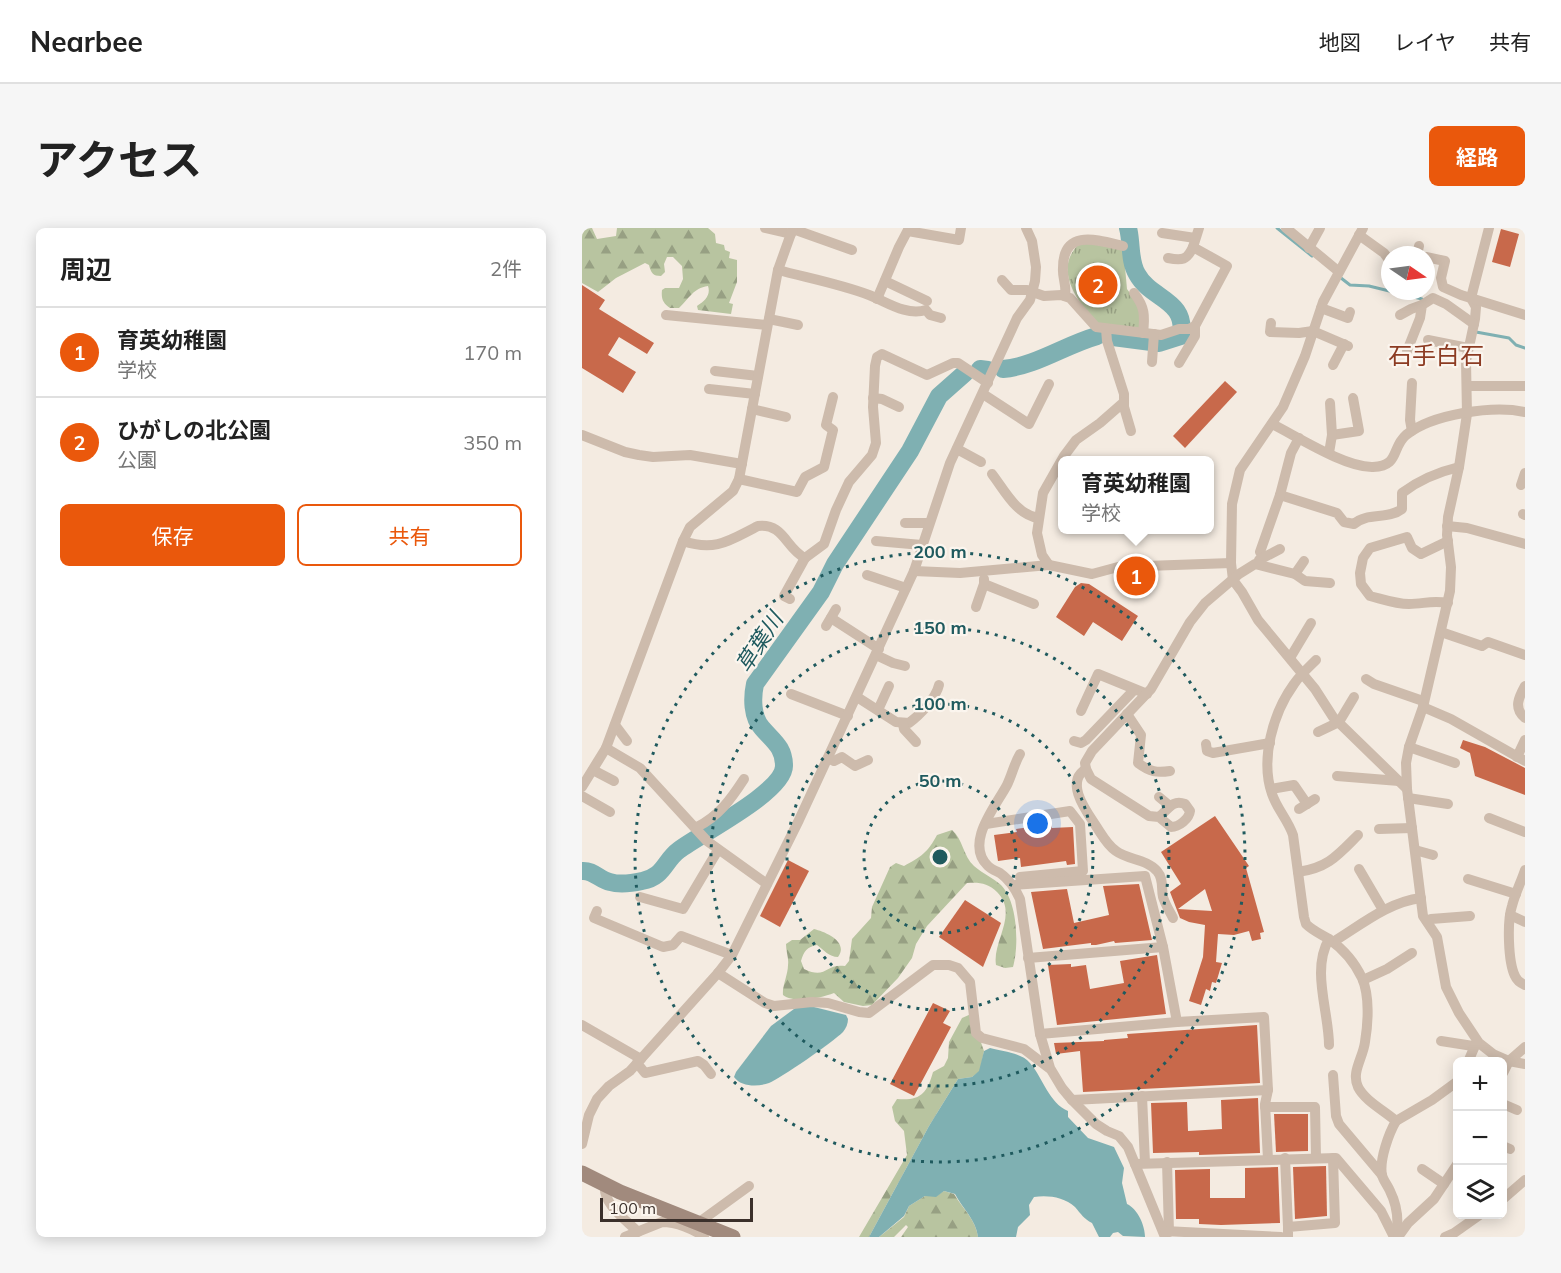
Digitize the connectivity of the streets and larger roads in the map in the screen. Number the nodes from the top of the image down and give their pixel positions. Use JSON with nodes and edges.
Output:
{"nodes":[{"id":1,"x":765,"y":228,"type":"edge"},
{"id":2,"x":961,"y":228,"type":"edge"},
{"id":3,"x":1026,"y":228,"type":"edge"},
{"id":4,"x":1286,"y":228,"type":"edge"},
{"id":5,"x":1320,"y":228,"type":"edge"},
{"id":6,"x":1489,"y":228,"type":"edge"},
{"id":7,"x":909,"y":229,"type":"edge"},
{"id":8,"x":792,"y":230,"type":"edge"},
{"id":9,"x":1361,"y":231,"type":"edge"},
{"id":10,"x":1162,"y":233,"type":"dead end"},
{"id":11,"x":1195,"y":238,"type":"edge"},
{"id":12,"x":1123,"y":246,"type":"dead end"},
{"id":13,"x":1309,"y":248,"type":"junction"},
{"id":14,"x":852,"y":250,"type":"dead end"},
{"id":15,"x":1381,"y":250,"type":"edge"},
{"id":16,"x":1168,"y":258,"type":"dead end"},
{"id":17,"x":1435,"y":259,"type":"edge"},
{"id":18,"x":778,"y":270,"type":"junction"},
{"id":19,"x":1338,"y":271,"type":"junction"},
{"id":20,"x":1002,"y":280,"type":"dead end"},
{"id":21,"x":885,"y":281,"type":"junction"},
{"id":22,"x":1032,"y":292,"type":"junction"},
{"id":23,"x":1134,"y":293,"type":"dead end"},
{"id":24,"x":1065,"y":296,"type":"junction"},
{"id":25,"x":1471,"y":298,"type":"junction"},
{"id":26,"x":877,"y":299,"type":"junction"},
{"id":27,"x":927,"y":301,"type":"dead end"},
{"id":28,"x":1425,"y":303,"type":"junction"},
{"id":29,"x":1321,"y":308,"type":"junction"},
{"id":30,"x":1350,"y":312,"type":"dead end"},
{"id":31,"x":666,"y":315,"type":"dead end"},
{"id":32,"x":1400,"y":315,"type":"dead end"},
{"id":33,"x":1525,"y":315,"type":"edge"},
{"id":34,"x":940,"y":318,"type":"dead end"},
{"id":35,"x":768,"y":322,"type":"junction"},
{"id":36,"x":1271,"y":323,"type":"dead end"},
{"id":37,"x":1474,"y":324,"type":"junction"},
{"id":38,"x":798,"y":325,"type":"dead end"},
{"id":39,"x":1187,"y":328,"type":"junction"},
{"id":40,"x":1106,"y":329,"type":"junction"},
{"id":41,"x":1313,"y":331,"type":"junction"},
{"id":42,"x":1151,"y":338,"type":"junction"},
{"id":43,"x":1428,"y":340,"type":"dead end"},
{"id":44,"x":1468,"y":348,"type":"junction"},
{"id":45,"x":1407,"y":351,"type":"dead end"},
{"id":46,"x":1152,"y":362,"type":"dead end"},
{"id":47,"x":1179,"y":363,"type":"dead end"},
{"id":48,"x":1333,"y":365,"type":"dead end"},
{"id":49,"x":716,"y":371,"type":"dead end"},
{"id":50,"x":758,"y":376,"type":"junction"},
{"id":51,"x":988,"y":383,"type":"junction"},
{"id":52,"x":1412,"y":383,"type":"dead end"},
{"id":53,"x":1049,"y":384,"type":"dead end"},
{"id":54,"x":1468,"y":386,"type":"junction"},
{"id":55,"x":1525,"y":386,"type":"edge"},
{"id":56,"x":709,"y":389,"type":"dead end"},
{"id":57,"x":755,"y":394,"type":"junction"},
{"id":58,"x":983,"y":394,"type":"junction"},
{"id":59,"x":833,"y":397,"type":"dead end"},
{"id":60,"x":873,"y":398,"type":"junction"},
{"id":61,"x":1353,"y":398,"type":"dead end"},
{"id":62,"x":1124,"y":402,"type":"junction"},
{"id":63,"x":1330,"y":403,"type":"dead end"},
{"id":64,"x":899,"y":407,"type":"dead end"},
{"id":65,"x":752,"y":409,"type":"junction"},
{"id":66,"x":1525,"y":412,"type":"edge"},
{"id":67,"x":1467,"y":414,"type":"junction"},
{"id":68,"x":786,"y":417,"type":"dead end"},
{"id":69,"x":1272,"y":424,"type":"junction"},
{"id":70,"x":1412,"y":431,"type":"junction"},
{"id":71,"x":1131,"y":432,"type":"dead end"},
{"id":72,"x":582,"y":435,"type":"edge"},
{"id":73,"x":1332,"y":435,"type":"junction"},
{"id":74,"x":1299,"y":438,"type":"junction"},
{"id":75,"x":957,"y":449,"type":"junction"},
{"id":76,"x":1329,"y":453,"type":"junction"},
{"id":77,"x":1064,"y":456,"type":"edge"},
{"id":78,"x":981,"y":462,"type":"dead end"},
{"id":79,"x":742,"y":464,"type":"junction"},
{"id":80,"x":1459,"y":466,"type":"junction"},
{"id":81,"x":1058,"y":467,"type":"edge"},
{"id":82,"x":1525,"y":473,"type":"edge"},
{"id":83,"x":992,"y":474,"type":"dead end"},
{"id":84,"x":739,"y":479,"type":"junction"},
{"id":85,"x":1521,"y":485,"type":"dead end"},
{"id":86,"x":1280,"y":495,"type":"junction"},
{"id":87,"x":1038,"y":518,"type":"junction"},
{"id":88,"x":905,"y":523,"type":"dead end"},
{"id":89,"x":929,"y":523,"type":"junction"},
{"id":90,"x":1448,"y":526,"type":"junction"},
{"id":91,"x":683,"y":541,"type":"junction"},
{"id":92,"x":876,"y":541,"type":"dead end"},
{"id":93,"x":1448,"y":541,"type":"junction"},
{"id":94,"x":1523,"y":544,"type":"edge"},
{"id":95,"x":922,"y":545,"type":"junction"},
{"id":96,"x":1280,"y":549,"type":"dead end"},
{"id":97,"x":805,"y":558,"type":"junction"},
{"id":98,"x":1259,"y":560,"type":"junction"},
{"id":99,"x":1304,"y":561,"type":"dead end"},
{"id":100,"x":1231,"y":563,"type":"junction"},
{"id":101,"x":1049,"y":566,"type":"junction"},
{"id":102,"x":914,"y":571,"type":"junction"},
{"id":103,"x":983,"y":571,"type":"junction"},
{"id":104,"x":1295,"y":574,"type":"junction"},
{"id":105,"x":867,"y":575,"type":"dead end"},
{"id":106,"x":1233,"y":580,"type":"junction"},
{"id":107,"x":1330,"y":583,"type":"dead end"},
{"id":108,"x":984,"y":584,"type":"junction"},
{"id":109,"x":906,"y":588,"type":"junction"},
{"id":110,"x":790,"y":599,"type":"dead end"},
{"id":111,"x":1448,"y":603,"type":"junction"},
{"id":112,"x":1034,"y":604,"type":"dead end"},
{"id":113,"x":976,"y":607,"type":"dead end"},
{"id":114,"x":831,"y":618,"type":"dead end"},
{"id":115,"x":1311,"y":622,"type":"dead end"},
{"id":116,"x":1441,"y":632,"type":"junction"},
{"id":117,"x":877,"y":652,"type":"junction"},
{"id":118,"x":1525,"y":655,"type":"edge"},
{"id":119,"x":1290,"y":658,"type":"junction"},
{"id":120,"x":1316,"y":660,"type":"dead end"},
{"id":121,"x":905,"y":666,"type":"dead end"},
{"id":122,"x":1302,"y":674,"type":"junction"},
{"id":123,"x":1366,"y":679,"type":"dead end"},
{"id":124,"x":939,"y":685,"type":"dead end"},
{"id":125,"x":889,"y":686,"type":"dead end"},
{"id":126,"x":1525,"y":686,"type":"edge"},
{"id":127,"x":1134,"y":690,"type":"junction"},
{"id":128,"x":791,"y":694,"type":"dead end"},
{"id":129,"x":1147,"y":694,"type":"junction"},
{"id":130,"x":856,"y":697,"type":"junction"},
{"id":131,"x":1354,"y":697,"type":"dead end"},
{"id":132,"x":1423,"y":704,"type":"junction"},
{"id":133,"x":878,"y":710,"type":"junction"},
{"id":134,"x":1081,"y":711,"type":"dead end"},
{"id":135,"x":1127,"y":714,"type":"junction"},
{"id":136,"x":848,"y":716,"type":"junction"},
{"id":137,"x":1525,"y":718,"type":"edge"},
{"id":138,"x":1339,"y":723,"type":"junction"},
{"id":139,"x":903,"y":724,"type":"junction"},
{"id":140,"x":615,"y":725,"type":"junction"},
{"id":141,"x":1318,"y":732,"type":"dead end"},
{"id":142,"x":1525,"y":740,"type":"edge"},
{"id":143,"x":627,"y":741,"type":"dead end"},
{"id":144,"x":1074,"y":741,"type":"dead end"},
{"id":145,"x":916,"y":742,"type":"dead end"},
{"id":146,"x":1270,"y":743,"type":"junction"},
{"id":147,"x":1206,"y":744,"type":"dead end"},
{"id":148,"x":1409,"y":747,"type":"junction"},
{"id":149,"x":606,"y":748,"type":"junction"},
{"id":150,"x":1020,"y":754,"type":"dead end"},
{"id":151,"x":828,"y":759,"type":"junction"},
{"id":152,"x":1521,"y":759,"type":"edge"},
{"id":153,"x":868,"y":760,"type":"dead end"},
{"id":154,"x":1455,"y":763,"type":"dead end"},
{"id":155,"x":1086,"y":769,"type":"junction"},
{"id":156,"x":593,"y":770,"type":"junction"},
{"id":157,"x":1170,"y":771,"type":"dead end"},
{"id":158,"x":1337,"y":777,"type":"dead end"},
{"id":159,"x":744,"y":779,"type":"dead end"},
{"id":160,"x":614,"y":782,"type":"dead end"},
{"id":161,"x":582,"y":787,"type":"edge"},
{"id":162,"x":1271,"y":789,"type":"junction"},
{"id":163,"x":1405,"y":789,"type":"junction"},
{"id":164,"x":582,"y":796,"type":"edge"},
{"id":165,"x":1159,"y":797,"type":"dead end"},
{"id":166,"x":1307,"y":804,"type":"dead end"},
{"id":167,"x":1448,"y":804,"type":"dead end"},
{"id":168,"x":1170,"y":806,"type":"junction"},
{"id":169,"x":610,"y":812,"type":"dead end"},
{"id":170,"x":1159,"y":817,"type":"junction"},
{"id":171,"x":1489,"y":818,"type":"dead end"},
{"id":172,"x":986,"y":824,"type":"junction"},
{"id":173,"x":1412,"y":828,"type":"junction"},
{"id":174,"x":698,"y":829,"type":"junction"},
{"id":175,"x":1379,"y":829,"type":"dead end"},
{"id":176,"x":1525,"y":832,"type":"edge"},
{"id":177,"x":1358,"y":835,"type":"dead end"},
{"id":178,"x":718,"y":850,"type":"junction"},
{"id":179,"x":1415,"y":850,"type":"junction"},
{"id":180,"x":1433,"y":855,"type":"dead end"},
{"id":181,"x":1359,"y":869,"type":"dead end"},
{"id":182,"x":1525,"y":870,"type":"edge"},
{"id":183,"x":1298,"y":872,"type":"junction"},
{"id":184,"x":1468,"y":879,"type":"dead end"},
{"id":185,"x":1016,"y":881,"type":"junction"},
{"id":186,"x":767,"y":884,"type":"junction"},
{"id":187,"x":1516,"y":894,"type":"junction"},
{"id":188,"x":640,"y":897,"type":"dead end"},
{"id":189,"x":1421,"y":898,"type":"junction"},
{"id":190,"x":1383,"y":910,"type":"junction"},
{"id":191,"x":597,"y":911,"type":"dead end"},
{"id":192,"x":1510,"y":915,"type":"junction"},
{"id":193,"x":1470,"y":916,"type":"dead end"},
{"id":194,"x":1173,"y":918,"type":"dead end"},
{"id":195,"x":1427,"y":921,"type":"junction"},
{"id":196,"x":1525,"y":922,"type":"edge"},
{"id":197,"x":1331,"y":941,"type":"junction"},
{"id":198,"x":1163,"y":947,"type":"junction"},
{"id":199,"x":1412,"y":953,"type":"dead end"},
{"id":200,"x":732,"y":955,"type":"junction"},
{"id":201,"x":1028,"y":958,"type":"junction"},
{"id":202,"x":718,"y":974,"type":"junction"},
{"id":203,"x":1363,"y":980,"type":"junction"},
{"id":204,"x":1525,"y":985,"type":"edge"},
{"id":205,"x":1177,"y":1022,"type":"junction"},
{"id":206,"x":582,"y":1026,"type":"edge"},
{"id":207,"x":1040,"y":1034,"type":"junction"},
{"id":208,"x":1441,"y":1041,"type":"dead end"},
{"id":209,"x":1475,"y":1043,"type":"junction"},
{"id":210,"x":1329,"y":1046,"type":"dead end"},
{"id":211,"x":1525,"y":1047,"type":"edge"},
{"id":212,"x":1470,"y":1057,"type":"edge"},
{"id":213,"x":639,"y":1061,"type":"junction"},
{"id":214,"x":1509,"y":1061,"type":"junction"},
{"id":215,"x":1525,"y":1064,"type":"edge"},
{"id":216,"x":1507,"y":1065,"type":"edge"},
{"id":217,"x":1050,"y":1068,"type":"junction"},
{"id":218,"x":711,"y":1074,"type":"dead end"},
{"id":219,"x":1333,"y":1075,"type":"dead end"},
{"id":220,"x":1453,"y":1085,"type":"edge"},
{"id":221,"x":1268,"y":1090,"type":"junction"},
{"id":222,"x":1142,"y":1096,"type":"junction"},
{"id":223,"x":1072,"y":1100,"type":"junction"},
{"id":224,"x":1507,"y":1106,"type":"edge"},
{"id":225,"x":1265,"y":1107,"type":"junction"},
{"id":226,"x":1517,"y":1110,"type":"dead end"},
{"id":227,"x":1396,"y":1121,"type":"junction"},
{"id":228,"x":582,"y":1144,"type":"edge"},
{"id":229,"x":1285,"y":1158,"type":"junction"},
{"id":230,"x":1316,"y":1158,"type":"junction"},
{"id":231,"x":1332,"y":1158,"type":"junction"},
{"id":232,"x":1268,"y":1159,"type":"junction"},
{"id":233,"x":1167,"y":1162,"type":"junction"},
{"id":234,"x":1140,"y":1163,"type":"junction"},
{"id":235,"x":1456,"y":1165,"type":"edge"},
{"id":236,"x":1422,"y":1169,"type":"dead end"},
{"id":237,"x":582,"y":1173,"type":"edge"},
{"id":238,"x":1382,"y":1174,"type":"junction"},
{"id":239,"x":1525,"y":1180,"type":"edge"},
{"id":240,"x":604,"y":1184,"type":"junction"},
{"id":241,"x":1444,"y":1184,"type":"junction"},
{"id":242,"x":749,"y":1186,"type":"dead end"},
{"id":243,"x":1507,"y":1196,"type":"edge"},
{"id":244,"x":1475,"y":1219,"type":"edge"},
{"id":245,"x":701,"y":1230,"type":"edge"},
{"id":246,"x":638,"y":1232,"type":"junction"},
{"id":247,"x":1288,"y":1232,"type":"edge"},
{"id":248,"x":1166,"y":1233,"type":"edge"},
{"id":249,"x":625,"y":1237,"type":"edge"},
{"id":250,"x":733,"y":1237,"type":"edge"},
{"id":251,"x":1281,"y":1237,"type":"edge"},
{"id":252,"x":1396,"y":1237,"type":"edge"},
{"id":253,"x":1445,"y":1237,"type":"edge"}],
"edges":[{"from":1,"to":8,"type":"street"},
{"from":2,"to":7,"type":"street"},
{"from":3,"to":22,"type":"street"},
{"from":4,"to":13,"type":"street"},
{"from":5,"to":13,"type":"street"},
{"from":6,"to":25,"type":"street"},
{"from":7,"to":21,"type":"street"},
{"from":8,"to":14,"type":"street"},
{"from":8,"to":18,"type":"street"},
{"from":9,"to":15,"type":"street"},
{"from":9,"to":19,"type":"street"},
{"from":10,"to":11,"type":"street"},
{"from":11,"to":16,"type":"street"},
{"from":11,"to":39,"type":"street"},
{"from":12,"to":24,"type":"street"},
{"from":13,"to":19,"type":"street"},
{"from":17,"to":25,"type":"street"},
{"from":18,"to":26,"type":"street"},
{"from":18,"to":35,"type":"street"},
{"from":19,"to":29,"type":"street"},
{"from":20,"to":22,"type":"street"},
{"from":21,"to":26,"type":"street"},
{"from":21,"to":27,"type":"street"},
{"from":22,"to":24,"type":"street"},
{"from":22,"to":51,"type":"street"},
{"from":23,"to":42,"type":"street"},
{"from":24,"to":40,"type":"street"},
{"from":25,"to":33,"type":"street"},
{"from":25,"to":37,"type":"street"},
{"from":26,"to":34,"type":"street"},
{"from":28,"to":32,"type":"street"},
{"from":28,"to":37,"type":"street"},
{"from":28,"to":45,"type":"street"},
{"from":29,"to":30,"type":"street"},
{"from":29,"to":41,"type":"street"},
{"from":31,"to":35,"type":"street"},
{"from":35,"to":38,"type":"street"},
{"from":35,"to":50,"type":"street"},
{"from":36,"to":41,"type":"street"},
{"from":37,"to":44,"type":"street"},
{"from":39,"to":42,"type":"street"},
{"from":39,"to":47,"type":"street"},
{"from":40,"to":42,"type":"street"},
{"from":40,"to":62,"type":"street"},
{"from":41,"to":48,"type":"street"},
{"from":41,"to":69,"type":"street"},
{"from":42,"to":46,"type":"street"},
{"from":43,"to":44,"type":"street"},
{"from":44,"to":54,"type":"street"},
{"from":49,"to":50,"type":"street"},
{"from":50,"to":57,"type":"street"},
{"from":51,"to":58,"type":"street"},
{"from":51,"to":60,"type":"street"},
{"from":52,"to":70,"type":"street"},
{"from":53,"to":58,"type":"street"},
{"from":54,"to":55,"type":"street"},
{"from":54,"to":67,"type":"street"},
{"from":56,"to":57,"type":"street"},
{"from":57,"to":65,"type":"street"},
{"from":58,"to":75,"type":"street"},
{"from":59,"to":84,"type":"street"},
{"from":60,"to":64,"type":"street"},
{"from":60,"to":97,"type":"street"},
{"from":61,"to":73,"type":"street"},
{"from":62,"to":71,"type":"street"},
{"from":62,"to":77,"type":"street"},
{"from":63,"to":73,"type":"street"},
{"from":65,"to":68,"type":"street"},
{"from":65,"to":79,"type":"street"},
{"from":66,"to":67,"type":"street"},
{"from":67,"to":70,"type":"street"},
{"from":67,"to":80,"type":"street"},
{"from":69,"to":74,"type":"street"},
{"from":69,"to":100,"type":"street"},
{"from":70,"to":76,"type":"street"},
{"from":72,"to":79,"type":"street"},
{"from":73,"to":76,"type":"street"},
{"from":74,"to":76,"type":"street"},
{"from":74,"to":86,"type":"street"},
{"from":75,"to":78,"type":"street"},
{"from":75,"to":89,"type":"street"},
{"from":79,"to":84,"type":"street"},
{"from":80,"to":86,"type":"street"},
{"from":80,"to":90,"type":"street"},
{"from":81,"to":87,"type":"street"},
{"from":82,"to":85,"type":"street"},
{"from":83,"to":87,"type":"street"},
{"from":84,"to":91,"type":"street"},
{"from":86,"to":98,"type":"street"},
{"from":87,"to":101,"type":"street"},
{"from":88,"to":89,"type":"street"},
{"from":89,"to":95,"type":"street"},
{"from":90,"to":93,"type":"street"},
{"from":90,"to":94,"type":"street"},
{"from":91,"to":97,"type":"street"},
{"from":91,"to":140,"type":"street"},
{"from":92,"to":95,"type":"street"},
{"from":93,"to":111,"type":"street"},
{"from":93,"to":111,"type":"street"},
{"from":95,"to":102,"type":"street"},
{"from":96,"to":98,"type":"street"},
{"from":97,"to":110,"type":"street"},
{"from":98,"to":104,"type":"street"},
{"from":98,"to":106,"type":"street"},
{"from":99,"to":104,"type":"street"},
{"from":100,"to":101,"type":"street"},
{"from":100,"to":106,"type":"street"},
{"from":101,"to":103,"type":"street"},
{"from":102,"to":103,"type":"street"},
{"from":102,"to":109,"type":"street"},
{"from":103,"to":108,"type":"street"},
{"from":104,"to":107,"type":"street"},
{"from":105,"to":109,"type":"street"},
{"from":106,"to":119,"type":"street"},
{"from":106,"to":129,"type":"street"},
{"from":108,"to":112,"type":"street"},
{"from":108,"to":113,"type":"street"},
{"from":109,"to":117,"type":"street"},
{"from":111,"to":116,"type":"street"},
{"from":114,"to":117,"type":"street"},
{"from":115,"to":119,"type":"street"},
{"from":116,"to":118,"type":"street"},
{"from":116,"to":132,"type":"street"},
{"from":117,"to":121,"type":"street"},
{"from":117,"to":130,"type":"street"},
{"from":119,"to":122,"type":"street"},
{"from":120,"to":122,"type":"street"},
{"from":122,"to":138,"type":"street"},
{"from":122,"to":146,"type":"street"},
{"from":123,"to":132,"type":"street"},
{"from":124,"to":139,"type":"street"},
{"from":125,"to":133,"type":"street"},
{"from":126,"to":137,"type":"street"},
{"from":127,"to":129,"type":"street"},
{"from":127,"to":134,"type":"street"},
{"from":127,"to":144,"type":"street"},
{"from":128,"to":136,"type":"street"},
{"from":129,"to":135,"type":"street"},
{"from":130,"to":133,"type":"street"},
{"from":130,"to":136,"type":"street"},
{"from":131,"to":138,"type":"street"},
{"from":132,"to":148,"type":"street"},
{"from":132,"to":152,"type":"street"},
{"from":133,"to":139,"type":"street"},
{"from":135,"to":155,"type":"street"},
{"from":135,"to":157,"type":"street"},
{"from":136,"to":151,"type":"street"},
{"from":138,"to":141,"type":"street"},
{"from":138,"to":163,"type":"street"},
{"from":139,"to":145,"type":"street"},
{"from":140,"to":143,"type":"street"},
{"from":140,"to":149,"type":"street"},
{"from":142,"to":152,"type":"street"},
{"from":146,"to":147,"type":"street"},
{"from":146,"to":162,"type":"street"},
{"from":148,"to":154,"type":"street"},
{"from":148,"to":163,"type":"street"},
{"from":149,"to":156,"type":"street"},
{"from":149,"to":174,"type":"street"},
{"from":150,"to":172,"type":"street"},
{"from":151,"to":153,"type":"street"},
{"from":151,"to":186,"type":"street"},
{"from":155,"to":170,"type":"street"},
{"from":155,"to":194,"type":"street"},
{"from":156,"to":160,"type":"street"},
{"from":156,"to":161,"type":"street"},
{"from":158,"to":163,"type":"street"},
{"from":159,"to":174,"type":"street"},
{"from":162,"to":166,"type":"street"},
{"from":162,"to":183,"type":"street"},
{"from":163,"to":167,"type":"street"},
{"from":163,"to":173,"type":"street"},
{"from":164,"to":169,"type":"street"},
{"from":165,"to":168,"type":"street"},
{"from":168,"to":170,"type":"street"},
{"from":168,"to":170,"type":"street"},
{"from":171,"to":176,"type":"street"},
{"from":172,"to":185,"type":"street"},
{"from":172,"to":185,"type":"street"},
{"from":173,"to":175,"type":"street"},
{"from":173,"to":179,"type":"street"},
{"from":174,"to":178,"type":"street"},
{"from":177,"to":183,"type":"street"},
{"from":178,"to":186,"type":"street"},
{"from":178,"to":188,"type":"street"},
{"from":179,"to":180,"type":"street"},
{"from":179,"to":189,"type":"street"},
{"from":181,"to":190,"type":"street"},
{"from":182,"to":187,"type":"street"},
{"from":183,"to":197,"type":"street"},
{"from":184,"to":187,"type":"street"},
{"from":185,"to":198,"type":"street"},
{"from":185,"to":201,"type":"street"},
{"from":186,"to":200,"type":"street"},
{"from":187,"to":192,"type":"street"},
{"from":189,"to":190,"type":"street"},
{"from":189,"to":195,"type":"street"},
{"from":190,"to":197,"type":"street"},
{"from":191,"to":200,"type":"street"},
{"from":192,"to":196,"type":"street"},
{"from":192,"to":204,"type":"street"},
{"from":193,"to":195,"type":"street"},
{"from":195,"to":209,"type":"street"},
{"from":197,"to":203,"type":"street"},
{"from":197,"to":210,"type":"street"},
{"from":198,"to":201,"type":"street"},
{"from":198,"to":205,"type":"street"},
{"from":199,"to":203,"type":"street"},
{"from":200,"to":202,"type":"street"},
{"from":201,"to":207,"type":"street"},
{"from":202,"to":213,"type":"street"},
{"from":202,"to":217,"type":"street"},
{"from":203,"to":227,"type":"street"},
{"from":205,"to":207,"type":"street"},
{"from":205,"to":221,"type":"street"},
{"from":206,"to":213,"type":"street"},
{"from":207,"to":217,"type":"street"},
{"from":208,"to":209,"type":"street"},
{"from":209,"to":212,"type":"street"},
{"from":209,"to":214,"type":"street"},
{"from":211,"to":214,"type":"street"},
{"from":213,"to":218,"type":"street"},
{"from":213,"to":228,"type":"street"},
{"from":214,"to":215,"type":"street"},
{"from":214,"to":216,"type":"street"},
{"from":217,"to":223,"type":"street"},
{"from":219,"to":238,"type":"street"},
{"from":220,"to":227,"type":"street"},
{"from":221,"to":222,"type":"street"},
{"from":221,"to":225,"type":"street"},
{"from":222,"to":223,"type":"street"},
{"from":222,"to":234,"type":"street"},
{"from":223,"to":234,"type":"street"},
{"from":224,"to":226,"type":"street"},
{"from":225,"to":230,"type":"street"},
{"from":225,"to":232,"type":"street"},
{"from":227,"to":238,"type":"street"},
{"from":229,"to":230,"type":"street"},
{"from":229,"to":232,"type":"street"},
{"from":229,"to":247,"type":"street"},
{"from":230,"to":231,"type":"street"},
{"from":231,"to":247,"type":"street"},
{"from":231,"to":252,"type":"street"},
{"from":232,"to":233,"type":"street"},
{"from":233,"to":234,"type":"street"},
{"from":233,"to":248,"type":"street"},
{"from":234,"to":248,"type":"street"},
{"from":235,"to":241,"type":"street"},
{"from":236,"to":241,"type":"street"},
{"from":237,"to":240,"type":"street"},
{"from":238,"to":252,"type":"street"},
{"from":239,"to":243,"type":"street"},
{"from":240,"to":245,"type":"street"},
{"from":240,"to":246,"type":"street"},
{"from":241,"to":252,"type":"street"},
{"from":242,"to":245,"type":"street"},
{"from":244,"to":253,"type":"street"},
{"from":245,"to":246,"type":"street"},
{"from":245,"to":250,"type":"street"},
{"from":246,"to":249,"type":"street"},
{"from":248,"to":251,"type":"street"}]}
